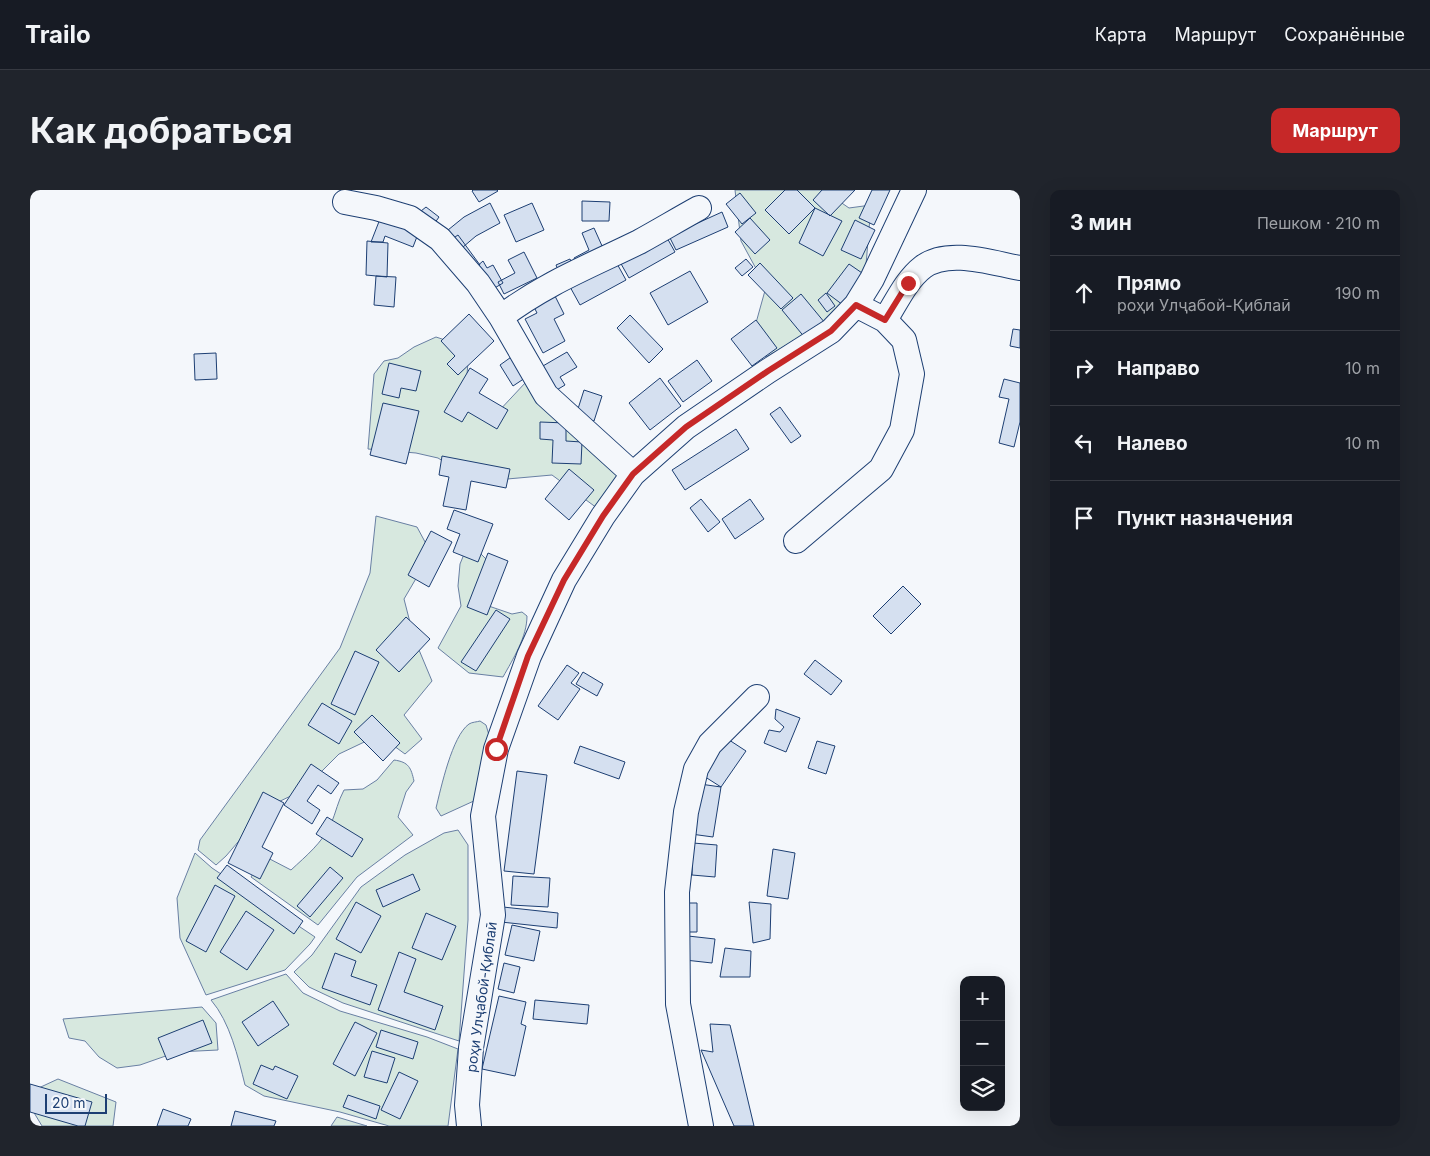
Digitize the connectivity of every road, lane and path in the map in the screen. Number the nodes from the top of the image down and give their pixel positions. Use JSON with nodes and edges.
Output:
{"nodes":[{"id":1,"x":914,"y":190,"type":"edge"},
{"id":2,"x":345,"y":202,"type":"dead end"},
{"id":3,"x":699,"y":208,"type":"dead end"},
{"id":4,"x":1020,"y":268,"type":"edge"},
{"id":5,"x":856,"y":305,"type":"junction"},
{"id":6,"x":501,"y":317,"type":"junction"},
{"id":7,"x":885,"y":320,"type":"junction"},
{"id":8,"x":633,"y":474,"type":"junction"},
{"id":9,"x":796,"y":540,"type":"dead end"},
{"id":10,"x":757,"y":697,"type":"dead end"},
{"id":11,"x":469,"y":1126,"type":"edge"},
{"id":12,"x":701,"y":1126,"type":"edge"}],
"edges":[{"from":1,"to":5,"type":"street","name":"роҳи Улҷабой-Қиблаӣ"},
{"from":2,"to":6,"type":"street"},
{"from":3,"to":6,"type":"street"},
{"from":4,"to":7,"type":"street"},
{"from":5,"to":7,"type":"street"},
{"from":5,"to":8,"type":"street","name":"роҳи Улҷабой-Қиблаӣ"},
{"from":6,"to":8,"type":"street"},
{"from":7,"to":9,"type":"street"},
{"from":8,"to":11,"type":"street","name":"роҳи Улҷабой-Қиблаӣ"},
{"from":10,"to":12,"type":"street"}]}
